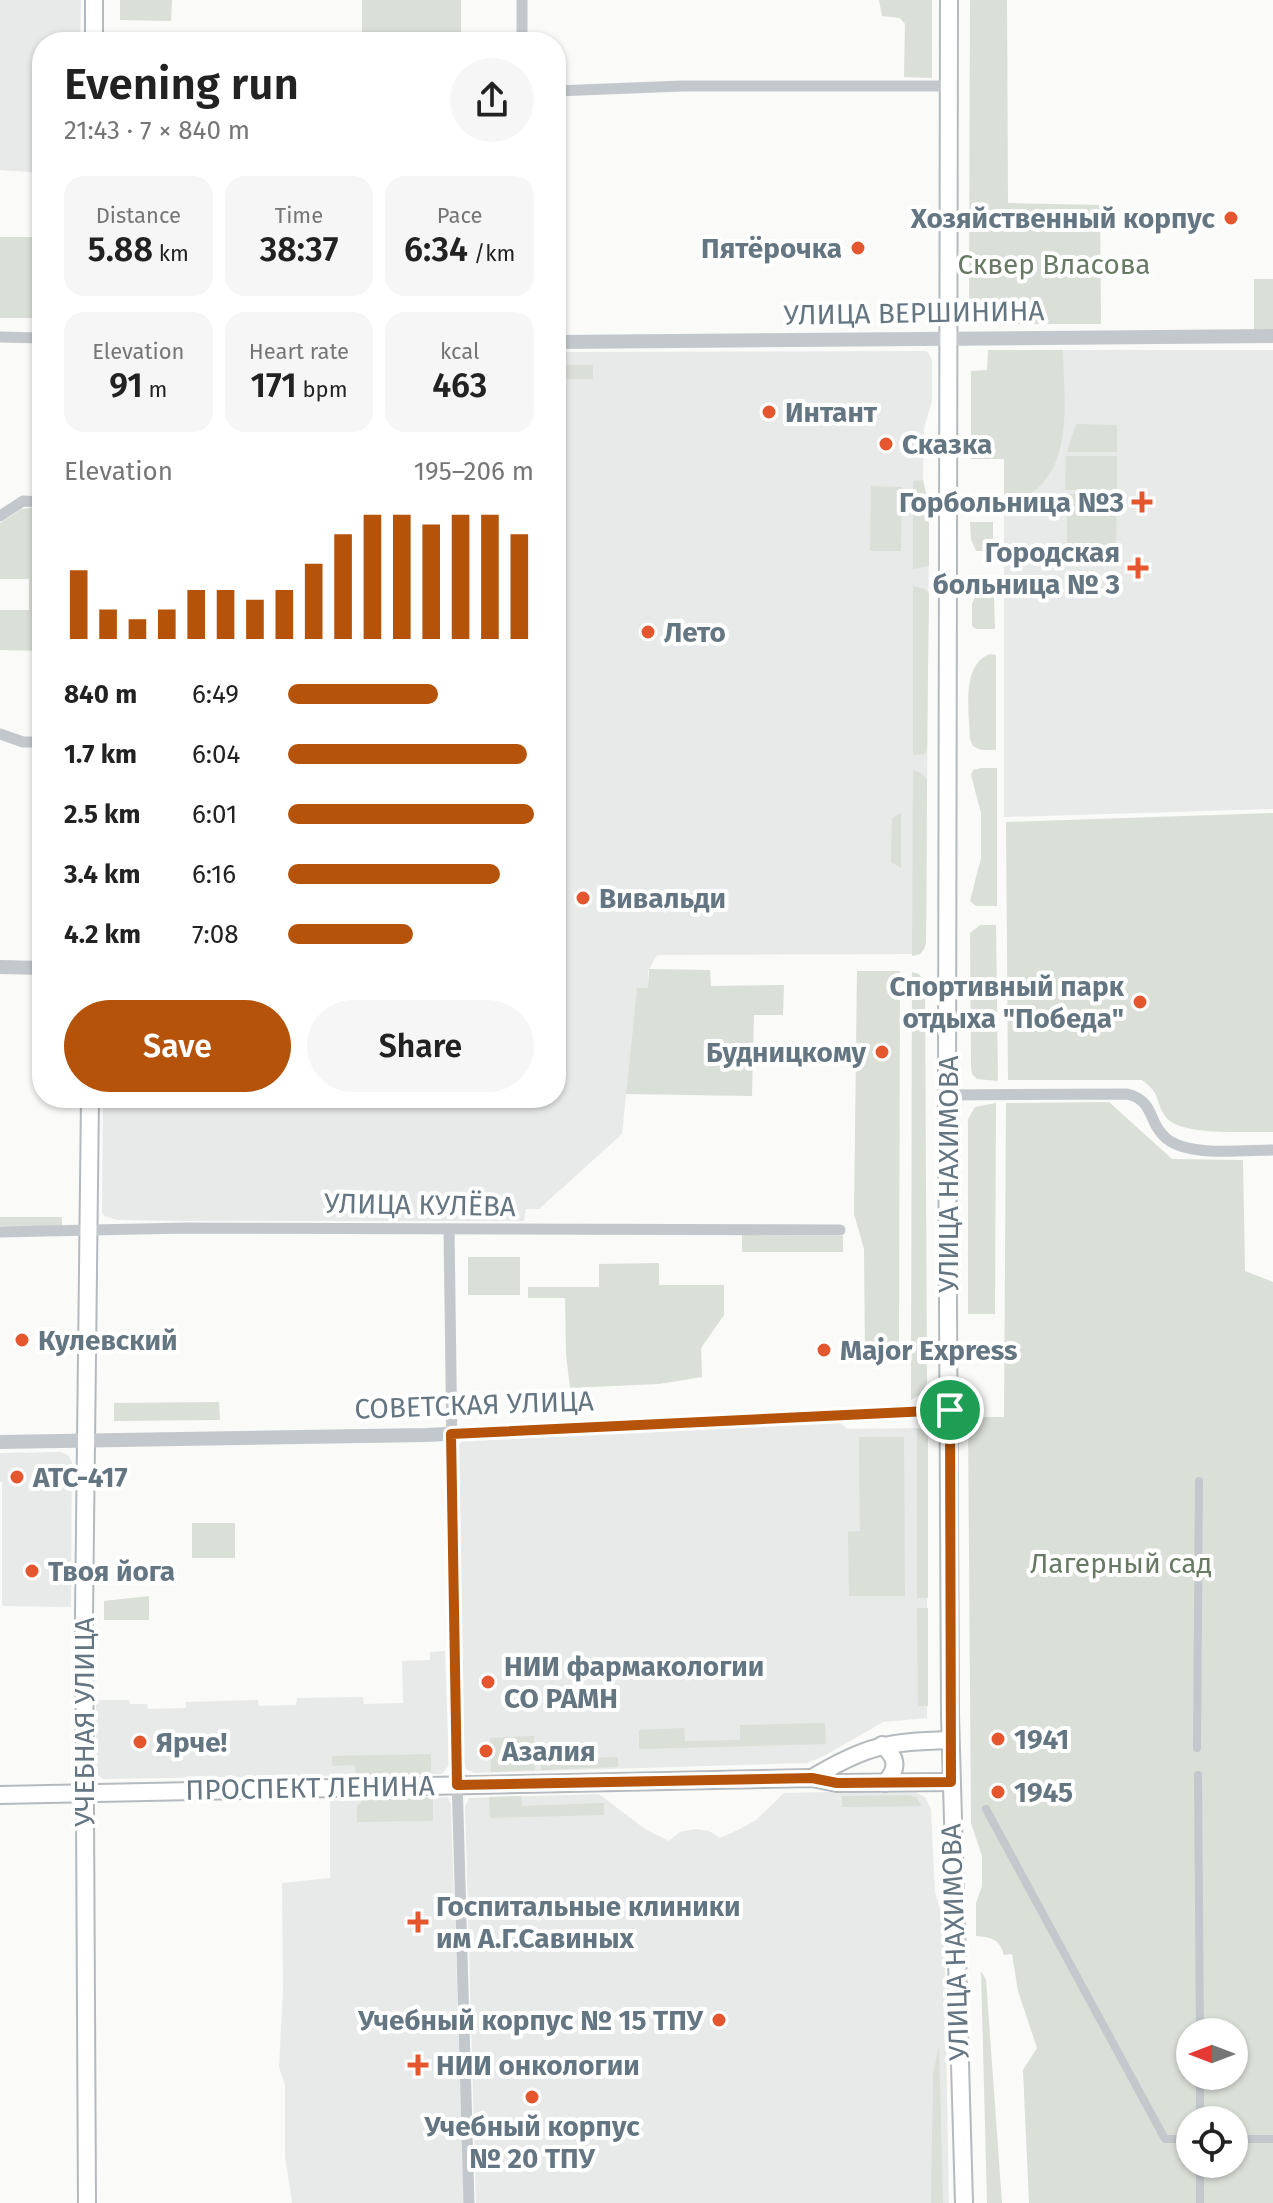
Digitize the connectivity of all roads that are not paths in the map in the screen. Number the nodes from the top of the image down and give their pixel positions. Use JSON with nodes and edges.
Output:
{"nodes":[{"id":1,"x":94,"y":0,"type":"edge"},
{"id":2,"x":522,"y":0,"type":"edge"},
{"id":3,"x":949,"y":0,"type":"edge"},
{"id":4,"x":94,"y":32,"type":"edge"},
{"id":5,"x":522,"y":32,"type":"edge"},
{"id":6,"x":949,"y":86,"type":"junction"},
{"id":7,"x":566,"y":91,"type":"edge"},
{"id":8,"x":1273,"y":336,"type":"edge"},
{"id":9,"x":0,"y":337,"type":"edge"},
{"id":10,"x":32,"y":338,"type":"edge"},
{"id":11,"x":949,"y":340,"type":"junction"},
{"id":12,"x":566,"y":342,"type":"edge"},
{"id":13,"x":32,"y":501,"type":"edge"},
{"id":14,"x":0,"y":516,"type":"edge"},
{"id":15,"x":0,"y":734,"type":"edge"},
{"id":16,"x":32,"y":742,"type":"edge"},
{"id":17,"x":0,"y":967,"type":"edge"},
{"id":18,"x":32,"y":968,"type":"edge"},
{"id":19,"x":947,"y":1095,"type":"junction"},
{"id":20,"x":90,"y":1108,"type":"edge"},
{"id":21,"x":1273,"y":1150,"type":"edge"},
{"id":22,"x":449,"y":1229,"type":"junction"},
{"id":23,"x":840,"y":1230,"type":"dead end"},
{"id":24,"x":88,"y":1231,"type":"junction"},
{"id":25,"x":0,"y":1232,"type":"edge"},
{"id":26,"x":950,"y":1410,"type":"junction"},
{"id":27,"x":451,"y":1434,"type":"junction"},
{"id":28,"x":85,"y":1440,"type":"junction"},
{"id":29,"x":0,"y":1442,"type":"edge"},
{"id":30,"x":1199,"y":1481,"type":"dead end"},
{"id":31,"x":950,"y":1740,"type":"junction"},
{"id":32,"x":882,"y":1745,"type":"junction"},
{"id":33,"x":1197,"y":1748,"type":"dead end"},
{"id":34,"x":1198,"y":1775,"type":"dead end"},
{"id":35,"x":812,"y":1778,"type":"junction"},
{"id":36,"x":951,"y":1782,"type":"junction"},
{"id":37,"x":885,"y":1783,"type":"junction"},
{"id":38,"x":457,"y":1785,"type":"junction"},
{"id":39,"x":84,"y":1793,"type":"junction"},
{"id":40,"x":0,"y":1795,"type":"edge"},
{"id":41,"x":986,"y":1809,"type":"dead end"},
{"id":42,"x":1200,"y":2018,"type":"edge"},
{"id":43,"x":1176,"y":2139,"type":"edge"},
{"id":44,"x":1248,"y":2139,"type":"edge"},
{"id":45,"x":1273,"y":2139,"type":"edge"},
{"id":46,"x":1200,"y":2178,"type":"edge"},
{"id":47,"x":87,"y":2203,"type":"edge"},
{"id":48,"x":469,"y":2203,"type":"edge"},
{"id":49,"x":964,"y":2203,"type":"edge"},
{"id":50,"x":1200,"y":2203,"type":"edge"}],
"edges":[{"from":1,"to":4,"type":"main road"},
{"from":2,"to":5,"type":"street"},
{"from":3,"to":6,"type":"main road","name":"УЛИЦА НАХИМОВА"},
{"from":6,"to":7,"type":"street"},
{"from":6,"to":11,"type":"main road","name":"УЛИЦА НАХИМОВА"},
{"from":8,"to":11,"type":"street","name":"УЛИЦА ВЕРШИНИНА"},
{"from":9,"to":10,"type":"street"},
{"from":11,"to":12,"type":"street","name":"УЛИЦА ВЕРШИНИНА"},
{"from":11,"to":19,"type":"main road","name":"УЛИЦА НАХИМОВА"},
{"from":13,"to":14,"type":"street"},
{"from":15,"to":16,"type":"street"},
{"from":17,"to":18,"type":"street"},
{"from":19,"to":21,"type":"street"},
{"from":19,"to":26,"type":"main road","name":"УЛИЦА НАХИМОВА"},
{"from":20,"to":24,"type":"main road","name":"УЧЕБНАЯ УЛИЦА"},
{"from":22,"to":23,"type":"street","name":"УЛИЦА КУЛЁВА"},
{"from":22,"to":24,"type":"street","name":"УЛИЦА КУЛЁВА"},
{"from":22,"to":27,"type":"street"},
{"from":24,"to":25,"type":"street","name":"УЛИЦА КУЛЁВА"},
{"from":24,"to":28,"type":"main road","name":"УЧЕБНАЯ УЛИЦА"},
{"from":26,"to":27,"type":"street","name":"СОВЕТСКАЯ УЛИЦА"},
{"from":26,"to":31,"type":"main road","name":"УЛИЦА НАХИМОВА"},
{"from":27,"to":28,"type":"street","name":"СОВЕТСКАЯ УЛИЦА"},
{"from":27,"to":38,"type":"street"},
{"from":28,"to":29,"type":"street","name":"СОВЕТСКАЯ УЛИЦА"},
{"from":28,"to":39,"type":"main road","name":"УЧЕБНАЯ УЛИЦА"},
{"from":30,"to":33,"type":"street"},
{"from":31,"to":32,"type":"main road"},
{"from":31,"to":36,"type":"main road","name":"УЛИЦА НАХИМОВА"},
{"from":32,"to":35,"type":"main road"},
{"from":32,"to":37,"type":"main road"},
{"from":34,"to":42,"type":"street"},
{"from":35,"to":37,"type":"main road","name":"ПРОСПЕКТ ЛЕНИНА"},
{"from":35,"to":38,"type":"main road","name":"ПРОСПЕКТ ЛЕНИНА"},
{"from":36,"to":37,"type":"main road","name":"ПРОСПЕКТ ЛЕНИНА"},
{"from":36,"to":49,"type":"main road","name":"УЛИЦА НАХИМОВА"},
{"from":38,"to":39,"type":"main road","name":"ПРОСПЕКТ ЛЕНИНА"},
{"from":38,"to":48,"type":"street"},
{"from":39,"to":40,"type":"main road","name":"ПРОСПЕКТ ЛЕНИНА"},
{"from":39,"to":47,"type":"main road","name":"УЧЕБНАЯ УЛИЦА"},
{"from":41,"to":43,"type":"street"},
{"from":44,"to":45,"type":"street"},
{"from":46,"to":50,"type":"street"}]}
